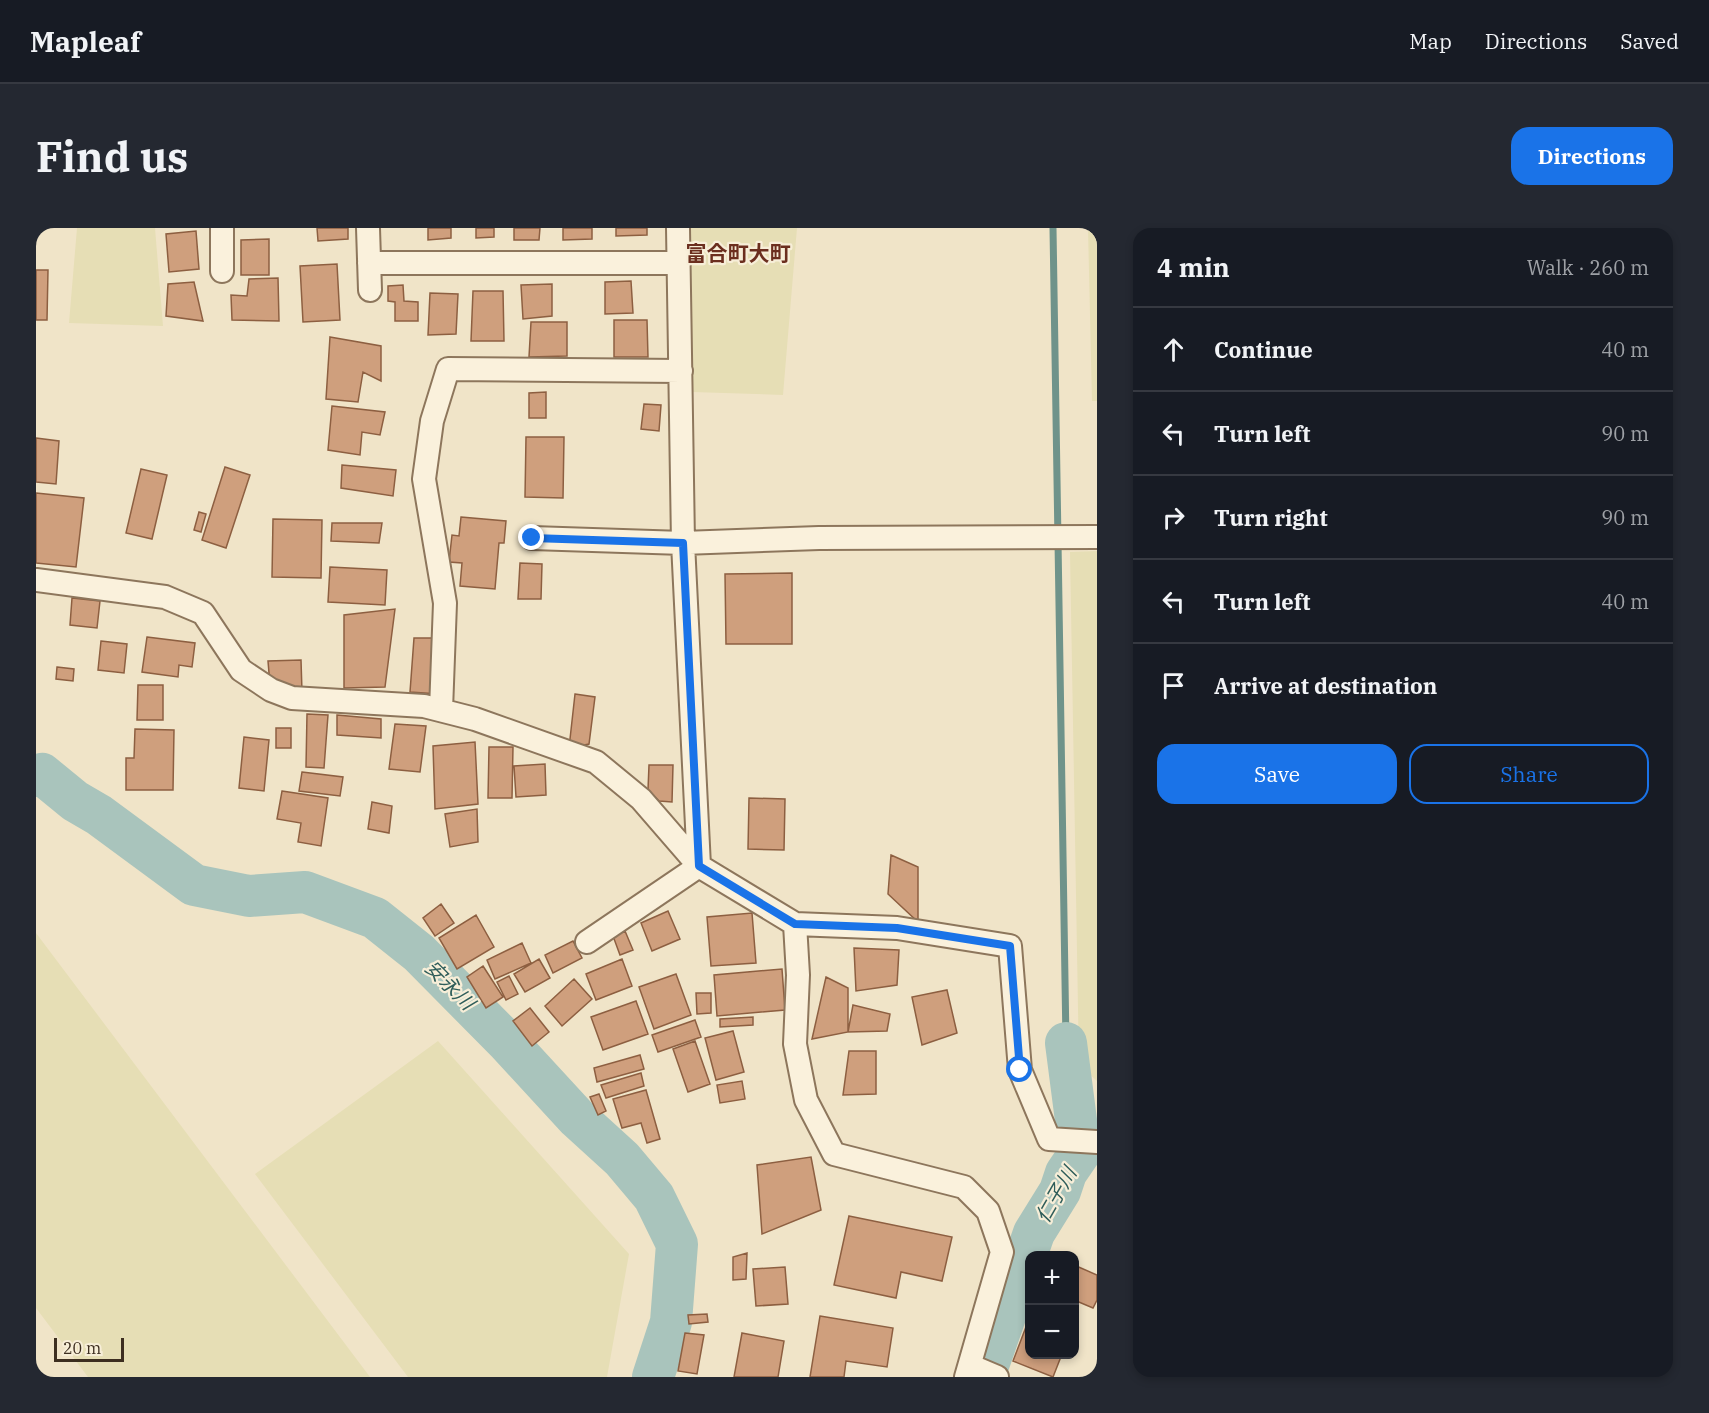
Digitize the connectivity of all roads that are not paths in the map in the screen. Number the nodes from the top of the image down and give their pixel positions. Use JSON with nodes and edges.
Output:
{"nodes":[{"id":1,"x":222,"y":228,"type":"edge"},
{"id":2,"x":368,"y":228,"type":"edge"},
{"id":3,"x":678,"y":228,"type":"edge"},
{"id":4,"x":369,"y":263,"type":"junction"},
{"id":5,"x":679,"y":264,"type":"junction"},
{"id":6,"x":222,"y":271,"type":"dead end"},
{"id":7,"x":370,"y":290,"type":"dead end"},
{"id":8,"x":681,"y":371,"type":"junction"},
{"id":9,"x":1097,"y":537,"type":"edge"},
{"id":10,"x":532,"y":538,"type":"dead end"},
{"id":11,"x":683,"y":543,"type":"junction"},
{"id":12,"x":36,"y":580,"type":"edge"},
{"id":13,"x":441,"y":710,"type":"junction"},
{"id":14,"x":699,"y":866,"type":"junction"},
{"id":15,"x":795,"y":924,"type":"junction"},
{"id":16,"x":587,"y":942,"type":"dead end"},
{"id":17,"x":1097,"y":1142,"type":"edge"},
{"id":18,"x":968,"y":1371,"type":"edge"},
{"id":19,"x":997,"y":1377,"type":"edge"}],
"edges":[{"from":1,"to":6,"type":"street"},
{"from":2,"to":4,"type":"street"},
{"from":3,"to":5,"type":"street"},
{"from":4,"to":5,"type":"street"},
{"from":4,"to":7,"type":"street"},
{"from":5,"to":8,"type":"street"},
{"from":8,"to":11,"type":"street"},
{"from":8,"to":13,"type":"street"},
{"from":9,"to":11,"type":"street"},
{"from":10,"to":11,"type":"street"},
{"from":11,"to":14,"type":"street"},
{"from":12,"to":13,"type":"street"},
{"from":13,"to":14,"type":"street"},
{"from":14,"to":15,"type":"street"},
{"from":14,"to":16,"type":"street"},
{"from":15,"to":17,"type":"street"},
{"from":15,"to":18,"type":"street"},
{"from":18,"to":19,"type":"street"}]}
